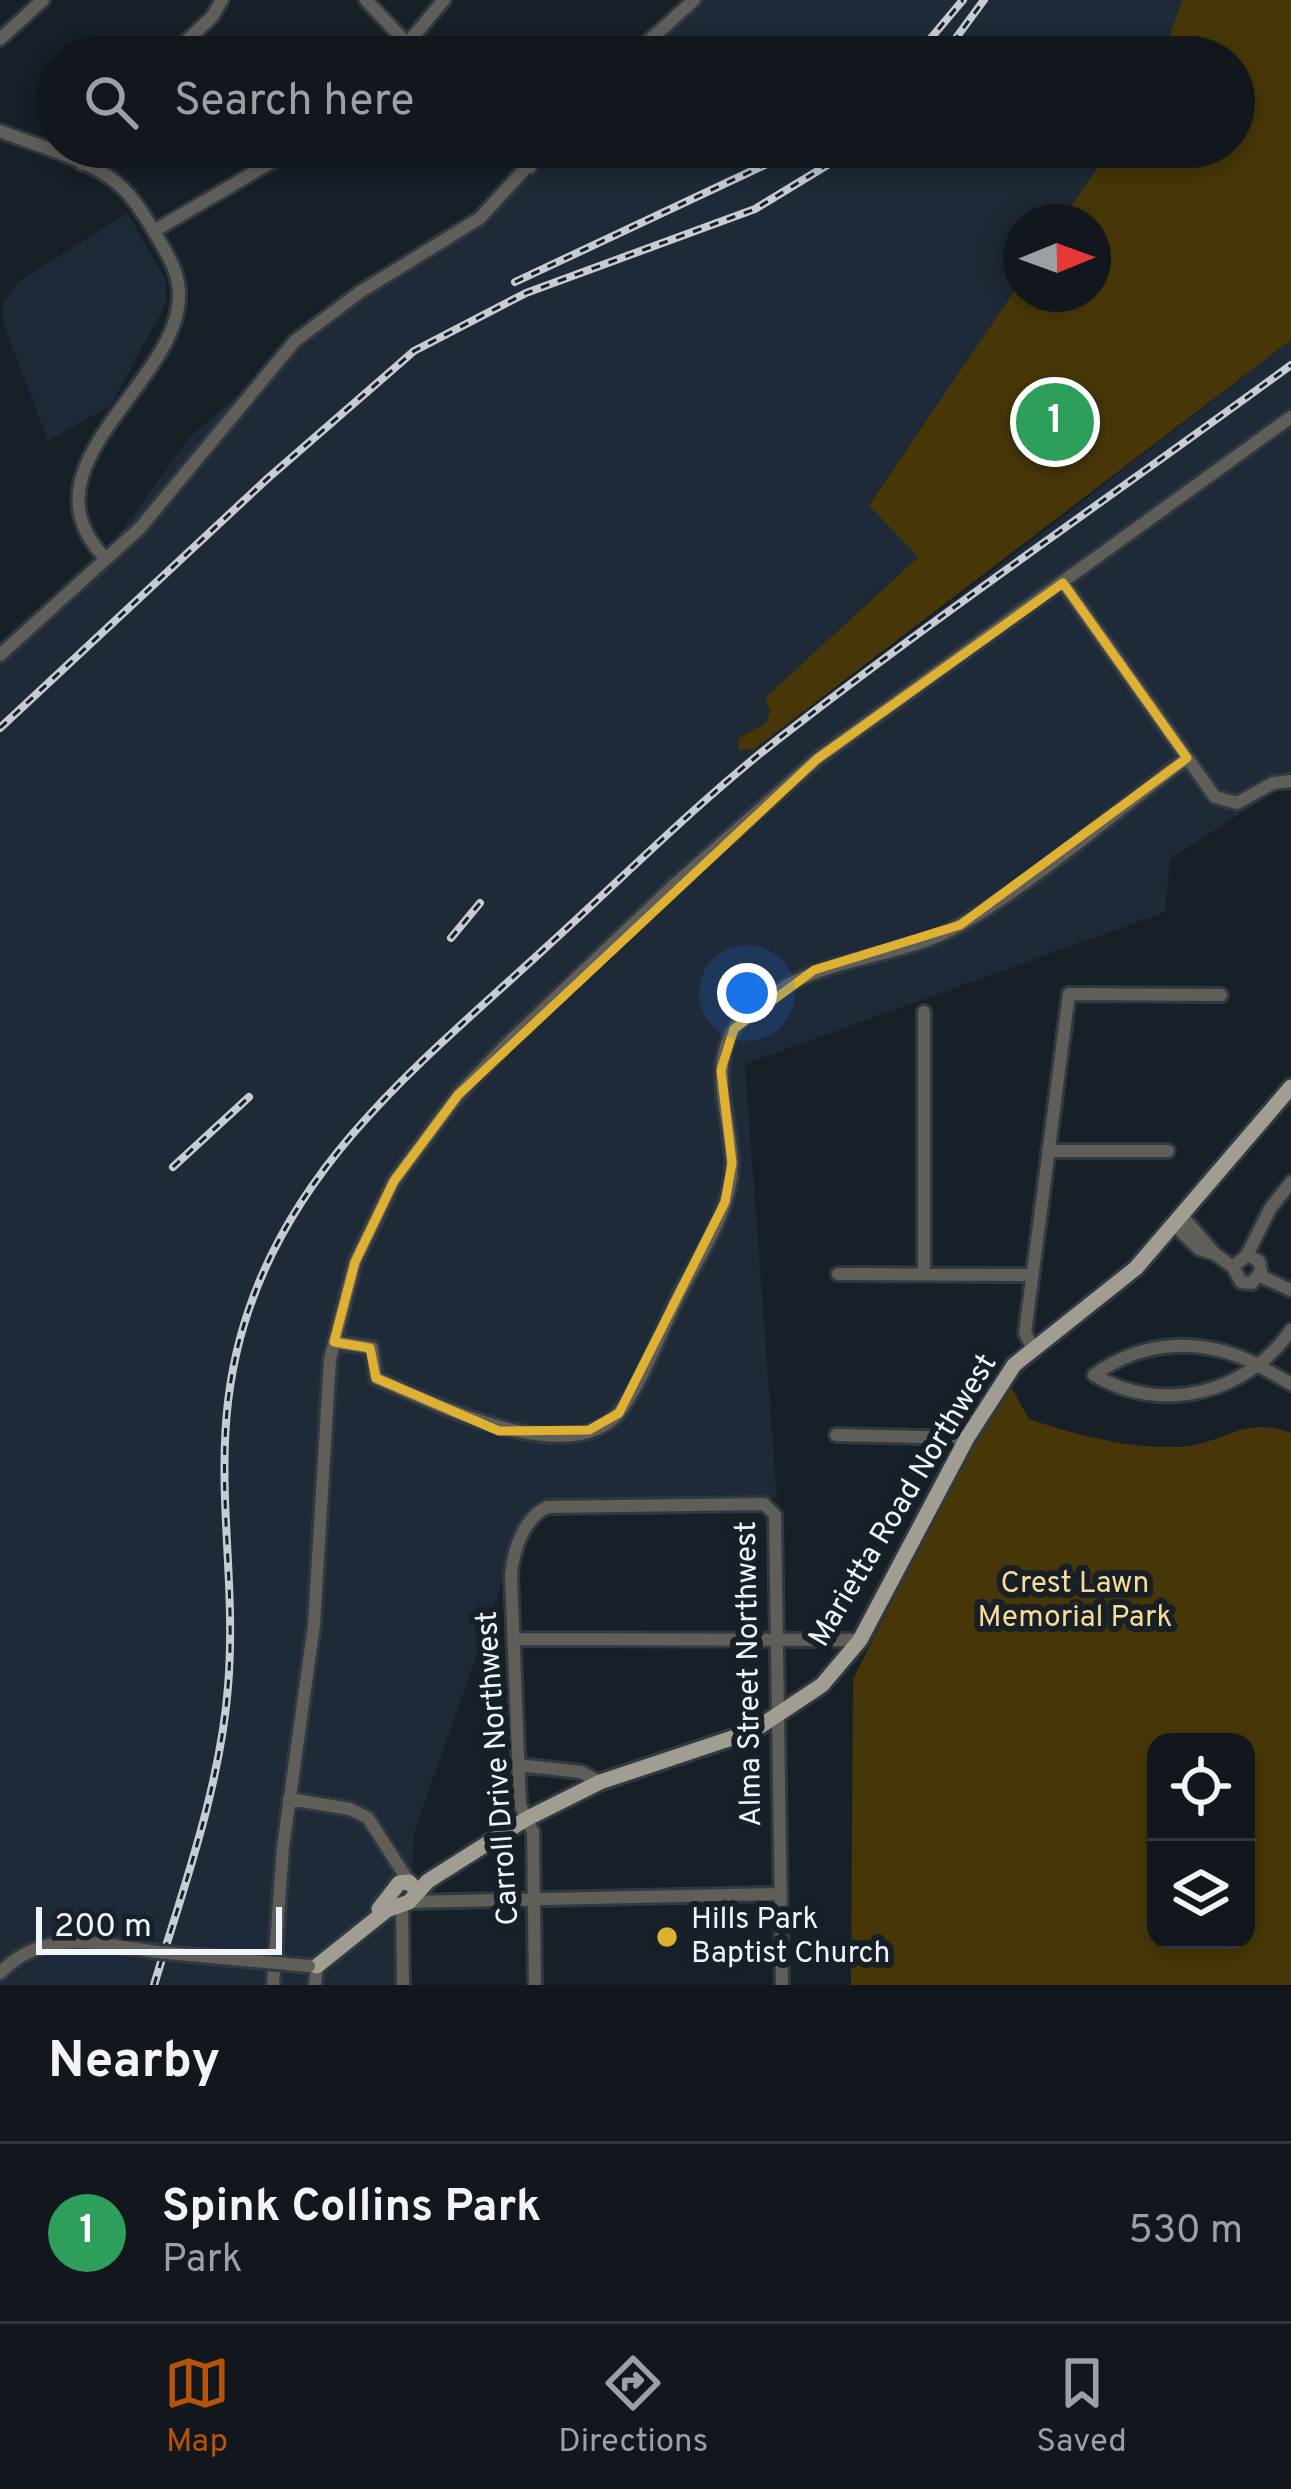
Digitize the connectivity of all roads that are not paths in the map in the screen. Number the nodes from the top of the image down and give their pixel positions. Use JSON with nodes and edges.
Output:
{"nodes":[{"id":1,"x":43,"y":0,"type":"edge"},
{"id":2,"x":222,"y":0,"type":"edge"},
{"id":3,"x":366,"y":0,"type":"edge"},
{"id":4,"x":444,"y":0,"type":"edge"},
{"id":5,"x":694,"y":0,"type":"edge"},
{"id":6,"x":192,"y":36,"type":"edge"},
{"id":7,"x":400,"y":36,"type":"edge"},
{"id":8,"x":415,"y":36,"type":"edge"},
{"id":9,"x":654,"y":36,"type":"edge"},
{"id":10,"x":0,"y":39,"type":"edge"},
{"id":11,"x":0,"y":131,"type":"edge"},
{"id":12,"x":36,"y":145,"type":"edge"},
{"id":13,"x":89,"y":168,"type":"edge"},
{"id":14,"x":261,"y":168,"type":"edge"},
{"id":15,"x":528,"y":168,"type":"edge"},
{"id":16,"x":154,"y":231,"type":"junction"},
{"id":17,"x":1291,"y":417,"type":"edge"},
{"id":18,"x":105,"y":558,"type":"junction"},
{"id":19,"x":1063,"y":583,"type":"junction"},
{"id":20,"x":0,"y":656,"type":"edge"},
{"id":21,"x":1186,"y":758,"type":"junction"},
{"id":22,"x":1291,"y":782,"type":"edge"},
{"id":23,"x":1221,"y":995,"type":"dead end"},
{"id":24,"x":924,"y":1012,"type":"dead end"},
{"id":25,"x":1291,"y":1087,"type":"edge"},
{"id":26,"x":1048,"y":1151,"type":"junction"},
{"id":27,"x":1168,"y":1151,"type":"dead end"},
{"id":28,"x":1291,"y":1183,"type":"edge"},
{"id":29,"x":1179,"y":1222,"type":"junction"},
{"id":30,"x":1247,"y":1255,"type":"junction"},
{"id":31,"x":1233,"y":1267,"type":"junction"},
{"id":32,"x":838,"y":1274,"type":"dead end"},
{"id":33,"x":924,"y":1274,"type":"junction"},
{"id":34,"x":1032,"y":1275,"type":"junction"},
{"id":35,"x":1260,"y":1276,"type":"junction"},
{"id":36,"x":1291,"y":1290,"type":"edge"},
{"id":37,"x":1291,"y":1330,"type":"edge"},
{"id":38,"x":334,"y":1342,"type":"junction"},
{"id":39,"x":1031,"y":1347,"type":"junction"},
{"id":40,"x":1258,"y":1365,"type":"junction"},
{"id":41,"x":1291,"y":1384,"type":"edge"},
{"id":42,"x":836,"y":1435,"type":"dead end"},
{"id":43,"x":967,"y":1438,"type":"junction"},
{"id":44,"x":516,"y":1549,"type":"joint"},
{"id":45,"x":776,"y":1636,"type":"junction"},
{"id":46,"x":514,"y":1639,"type":"junction"},
{"id":47,"x":860,"y":1640,"type":"junction"},
{"id":48,"x":776,"y":1719,"type":"junction"},
{"id":49,"x":518,"y":1766,"type":"junction"},
{"id":50,"x":600,"y":1782,"type":"junction"},
{"id":51,"x":289,"y":1799,"type":"junction"},
{"id":52,"x":526,"y":1819,"type":"junction"},
{"id":53,"x":408,"y":1894,"type":"junction"},
{"id":54,"x":780,"y":1898,"type":"junction"},
{"id":55,"x":534,"y":1900,"type":"junction"},
{"id":56,"x":313,"y":1966,"type":"junction"},
{"id":57,"x":0,"y":1972,"type":"edge"},
{"id":58,"x":273,"y":1985,"type":"edge"},
{"id":59,"x":315,"y":1985,"type":"edge"},
{"id":60,"x":403,"y":1985,"type":"edge"},
{"id":61,"x":536,"y":1985,"type":"edge"},
{"id":62,"x":782,"y":1985,"type":"edge"}],
"edges":[{"from":1,"to":10,"type":"street"},
{"from":2,"to":6,"type":"street"},
{"from":3,"to":7,"type":"street"},
{"from":4,"to":8,"type":"street"},
{"from":5,"to":9,"type":"street"},
{"from":11,"to":12,"type":"street"},
{"from":13,"to":16,"type":"street"},
{"from":14,"to":16,"type":"street"},
{"from":15,"to":18,"type":"street"},
{"from":16,"to":18,"type":"street"},
{"from":17,"to":19,"type":"street"},
{"from":18,"to":20,"type":"street"},
{"from":19,"to":21,"type":"street"},
{"from":19,"to":38,"type":"street"},
{"from":21,"to":22,"type":"street"},
{"from":21,"to":38,"type":"street"},
{"from":23,"to":26,"type":"street"},
{"from":24,"to":33,"type":"street"},
{"from":25,"to":29,"type":"main road","name":"Marietta Road Northwest"},
{"from":26,"to":27,"type":"street"},
{"from":26,"to":34,"type":"street"},
{"from":28,"to":30,"type":"street"},
{"from":29,"to":31,"type":"street"},
{"from":29,"to":39,"type":"main road","name":"Marietta Road Northwest"},
{"from":30,"to":31,"type":"street"},
{"from":30,"to":35,"type":"street"},
{"from":31,"to":35,"type":"street"},
{"from":32,"to":33,"type":"street"},
{"from":33,"to":34,"type":"street"},
{"from":34,"to":39,"type":"street"},
{"from":35,"to":36,"type":"street"},
{"from":37,"to":40,"type":"street"},
{"from":38,"to":51,"type":"street"},
{"from":39,"to":43,"type":"main road","name":"Marietta Road Northwest"},
{"from":40,"to":40,"type":"street"},
{"from":40,"to":41,"type":"street"},
{"from":42,"to":43,"type":"street"},
{"from":43,"to":47,"type":"main road","name":"Marietta Road Northwest"},
{"from":44,"to":45,"type":"street","name":"Alma Street Northwest"},
{"from":44,"to":46,"type":"street","name":"Carroll Drive Northwest"},
{"from":45,"to":46,"type":"street"},
{"from":45,"to":47,"type":"street"},
{"from":45,"to":48,"type":"street","name":"Alma Street Northwest"},
{"from":46,"to":49,"type":"street","name":"Carroll Drive Northwest"},
{"from":47,"to":48,"type":"main road","name":"Marietta Road Northwest"},
{"from":48,"to":50,"type":"main road","name":"Marietta Road Northwest"},
{"from":48,"to":54,"type":"street","name":"Alma Street Northwest"},
{"from":49,"to":50,"type":"street"},
{"from":49,"to":52,"type":"street","name":"Carroll Drive Northwest"},
{"from":50,"to":52,"type":"main road","name":"Marietta Road Northwest"},
{"from":51,"to":53,"type":"street"},
{"from":51,"to":58,"type":"street"},
{"from":52,"to":53,"type":"main road","name":"Marietta Road Northwest"},
{"from":52,"to":55,"type":"street","name":"Carroll Drive Northwest"},
{"from":53,"to":55,"type":"street"},
{"from":53,"to":56,"type":"main road","name":"Marietta Road Northwest"},
{"from":53,"to":60,"type":"street"},
{"from":54,"to":55,"type":"street"},
{"from":54,"to":62,"type":"street","name":"Alma Street Northwest"},
{"from":55,"to":61,"type":"street","name":"Carroll Drive Northwest"},
{"from":56,"to":57,"type":"street","bridge":true},
{"from":56,"to":59,"type":"street"}]}
